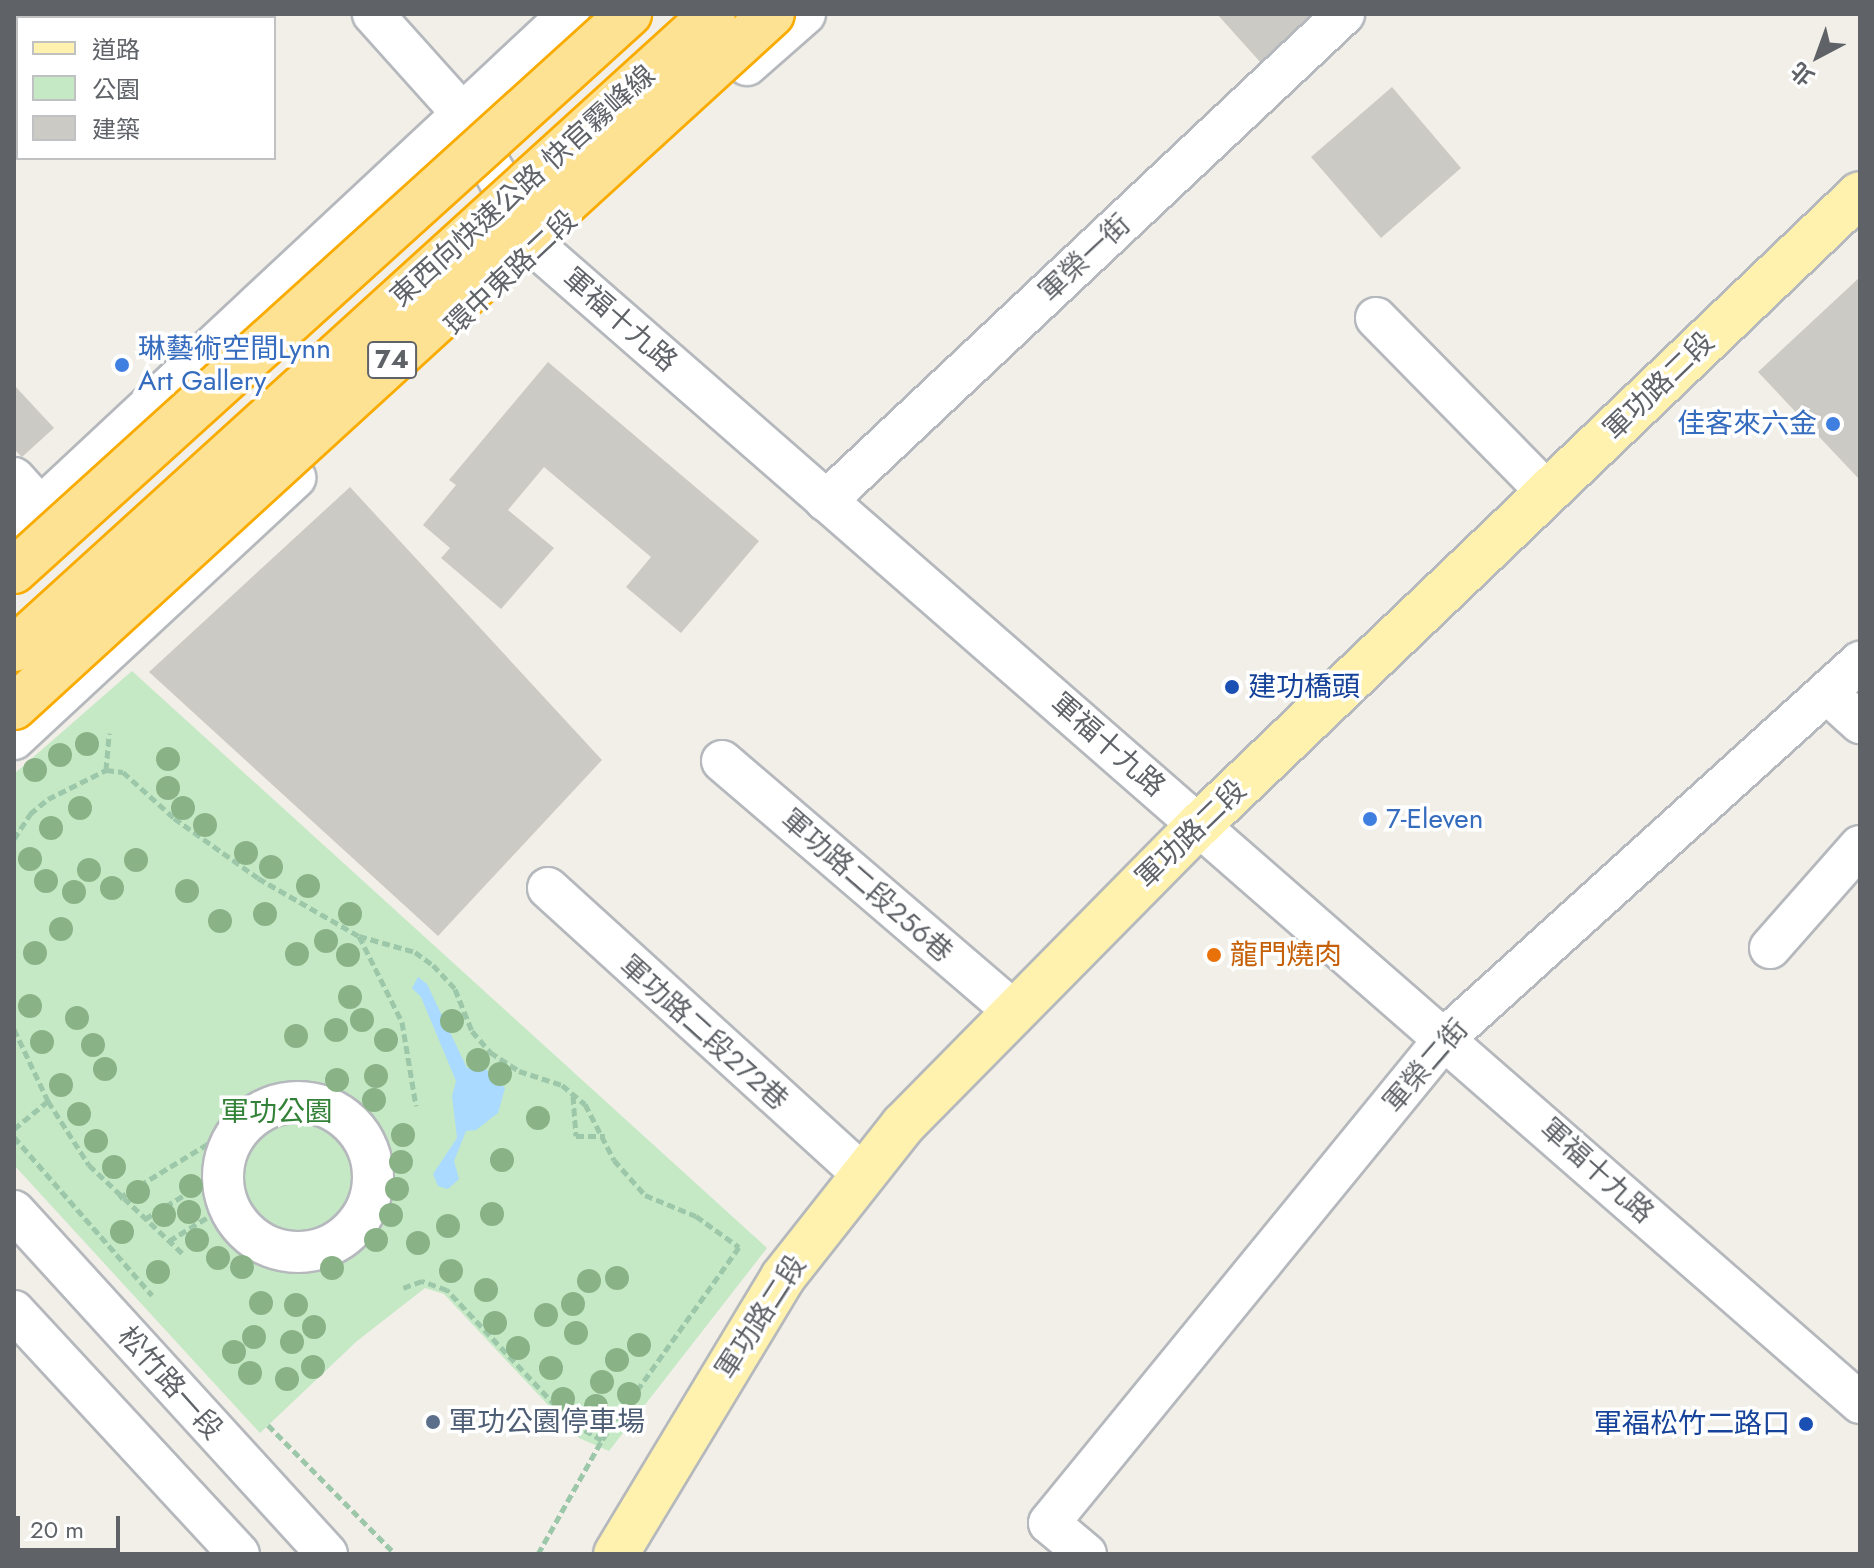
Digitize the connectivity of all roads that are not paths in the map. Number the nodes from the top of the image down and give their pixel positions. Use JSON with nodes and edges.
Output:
{"nodes":[{"id":1,"x":373,"y":14,"type":"edge"},
{"id":2,"x":569,"y":14,"type":"edge"},
{"id":3,"x":629,"y":14,"type":"edge"},
{"id":4,"x":713,"y":14,"type":"edge"},
{"id":5,"x":739,"y":14,"type":"edge"},
{"id":6,"x":772,"y":14,"type":"edge"},
{"id":7,"x":805,"y":14,"type":"edge"},
{"id":8,"x":1344,"y":14,"type":"edge"},
{"id":9,"x":461,"y":112,"type":"junction"},
{"id":10,"x":1860,"y":194,"type":"edge"},
{"id":11,"x":527,"y":230,"type":"junction"},
{"id":12,"x":1376,"y":318,"type":"dead end"},
{"id":13,"x":14,"y":478,"type":"edge"},
{"id":14,"x":1548,"y":493,"type":"junction"},
{"id":15,"x":826,"y":501,"type":"junction"},
{"id":16,"x":27,"y":520,"type":"edge"},
{"id":17,"x":14,"y":571,"type":"edge"},
{"id":18,"x":14,"y":649,"type":"edge"},
{"id":19,"x":1860,"y":662,"type":"edge"},
{"id":20,"x":14,"y":679,"type":"edge"},
{"id":21,"x":1827,"y":693,"type":"junction"},
{"id":22,"x":14,"y":707,"type":"edge"},
{"id":23,"x":1860,"y":723,"type":"edge"},
{"id":24,"x":14,"y":739,"type":"edge"},
{"id":25,"x":722,"y":761,"type":"dead end"},
{"id":26,"x":1200,"y":824,"type":"junction"},
{"id":27,"x":1860,"y":846,"type":"edge"},
{"id":28,"x":548,"y":888,"type":"dead end"},
{"id":29,"x":1770,"y":948,"type":"dead end"},
{"id":30,"x":1013,"y":1010,"type":"junction"},
{"id":31,"x":1446,"y":1037,"type":"junction"},
{"id":32,"x":863,"y":1175,"type":"junction"},
{"id":33,"x":14,"y":1211,"type":"edge"},
{"id":34,"x":14,"y":1311,"type":"edge"},
{"id":35,"x":1860,"y":1403,"type":"edge"},
{"id":36,"x":239,"y":1554,"type":"edge"},
{"id":37,"x":327,"y":1554,"type":"edge"},
{"id":38,"x":616,"y":1554,"type":"edge"},
{"id":39,"x":1086,"y":1554,"type":"edge"}],
"edges":[{"from":1,"to":9,"type":"street"},
{"from":2,"to":9,"type":"street"},
{"from":3,"to":17,"type":"highway","name":"東西向快速公路 快官霧峰線","bridge":true},
{"from":4,"to":18,"type":"highway","name":"東西向快速公路 快官霧峰線","number":"74","bridge":true},
{"from":5,"to":11,"type":"street","name":"環中東路二段"},
{"from":6,"to":22,"type":"highway","number":"74","bridge":true},
{"from":7,"to":11,"type":"street","name":"環中東路二段"},
{"from":8,"to":15,"type":"street","name":"軍榮一街"},
{"from":9,"to":11,"type":"street"},
{"from":9,"to":16,"type":"street"},
{"from":10,"to":14,"type":"main road","name":"軍功路二段"},
{"from":11,"to":15,"type":"street","name":"軍福十九路"},
{"from":11,"to":20,"type":"street","name":"環中東路二段"},
{"from":11,"to":24,"type":"street","name":"環中東路二段"},
{"from":12,"to":14,"type":"street"},
{"from":13,"to":16,"type":"street"},
{"from":14,"to":26,"type":"main road","name":"軍功路二段"},
{"from":15,"to":26,"type":"street","name":"軍福十九路"},
{"from":19,"to":21,"type":"street","name":"軍榮二街"},
{"from":21,"to":23,"type":"street"},
{"from":21,"to":31,"type":"street","name":"軍榮二街"},
{"from":25,"to":30,"type":"street","name":"軍功路二段256巷"},
{"from":26,"to":30,"type":"main road","name":"軍功路二段"},
{"from":26,"to":31,"type":"street","name":"軍福十九路"},
{"from":27,"to":29,"type":"street"},
{"from":28,"to":32,"type":"street","name":"軍功路二段272巷"},
{"from":30,"to":32,"type":"main road","name":"軍功路二段"},
{"from":31,"to":35,"type":"street","name":"軍福十九路"},
{"from":31,"to":39,"type":"street","name":"軍榮二街"},
{"from":32,"to":38,"type":"main road","name":"軍功路二段"},
{"from":33,"to":37,"type":"street","name":"松竹路一段"},
{"from":34,"to":36,"type":"street"}]}
